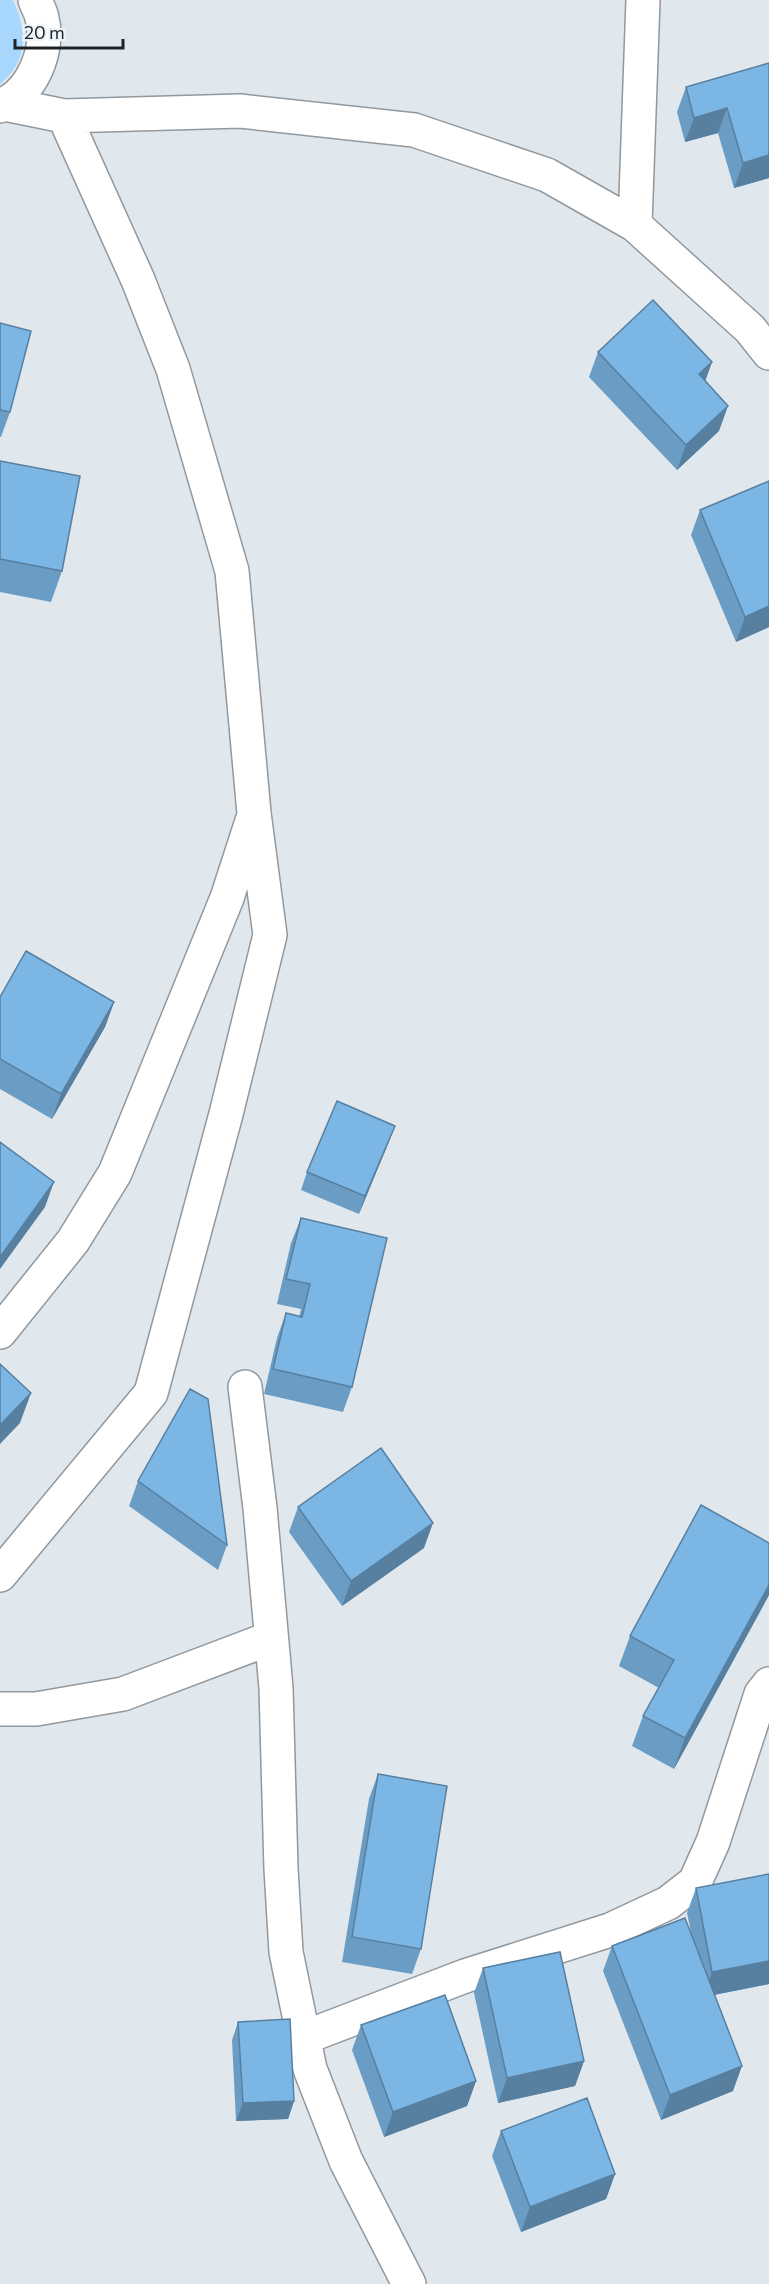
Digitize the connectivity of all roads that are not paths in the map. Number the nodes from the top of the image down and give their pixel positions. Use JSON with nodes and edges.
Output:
{"nodes":[{"id":1,"x":35,"y":0,"type":"edge"},
{"id":2,"x":643,"y":0,"type":"edge"},
{"id":3,"x":3,"y":105,"type":"edge"},
{"id":4,"x":64,"y":116,"type":"junction"},
{"id":5,"x":635,"y":225,"type":"junction"},
{"id":6,"x":769,"y":353,"type":"edge"},
{"id":7,"x":254,"y":813,"type":"junction"},
{"id":8,"x":0,"y":1332,"type":"edge"},
{"id":9,"x":245,"y":1387,"type":"dead end"},
{"id":10,"x":0,"y":1575,"type":"edge"},
{"id":11,"x":271,"y":1638,"type":"junction"},
{"id":12,"x":769,"y":1683,"type":"edge"},
{"id":13,"x":0,"y":1709,"type":"edge"},
{"id":14,"x":303,"y":2038,"type":"junction"},
{"id":15,"x":409,"y":2284,"type":"edge"}],
"edges":[{"from":1,"to":3,"type":"street"},
{"from":2,"to":5,"type":"street"},
{"from":3,"to":4,"type":"street"},
{"from":4,"to":5,"type":"street"},
{"from":4,"to":7,"type":"street"},
{"from":5,"to":6,"type":"street"},
{"from":7,"to":8,"type":"street"},
{"from":7,"to":10,"type":"street"},
{"from":9,"to":11,"type":"street"},
{"from":11,"to":13,"type":"street"},
{"from":11,"to":14,"type":"street"},
{"from":12,"to":14,"type":"street"},
{"from":14,"to":15,"type":"street"}]}
